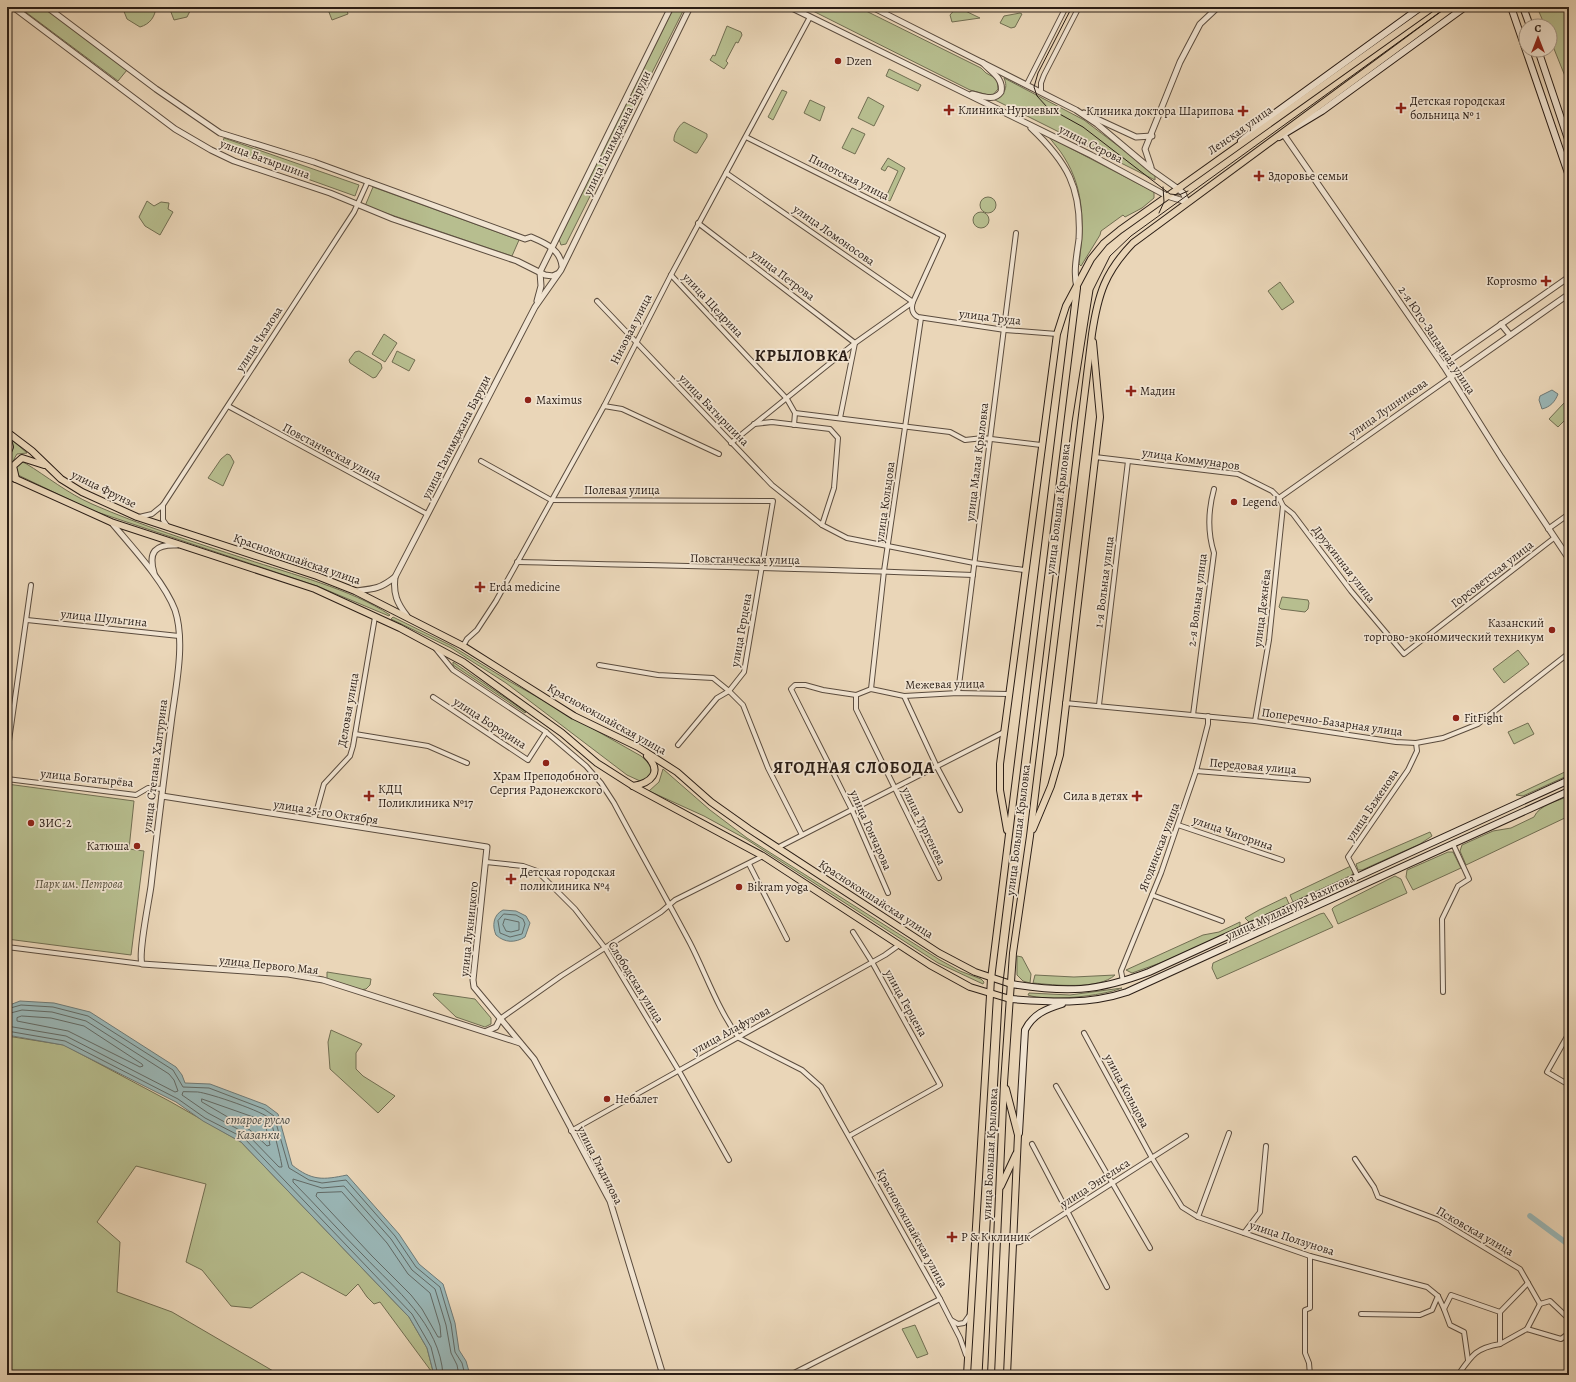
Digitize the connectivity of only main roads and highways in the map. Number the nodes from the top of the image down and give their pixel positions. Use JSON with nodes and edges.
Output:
{"nodes":[{"id":1,"x":1421,"y":7,"type":"edge"},
{"id":2,"x":1433,"y":7,"type":"edge"},
{"id":3,"x":1453,"y":7,"type":"edge"},
{"id":4,"x":1465,"y":7,"type":"edge"},
{"id":5,"x":1511,"y":7,"type":"edge"},
{"id":6,"x":1523,"y":7,"type":"edge"},
{"id":7,"x":1527,"y":18,"type":"edge"},
{"id":8,"x":1541,"y":58,"type":"edge"},
{"id":9,"x":1273,"y":141,"type":"junction"},
{"id":10,"x":1569,"y":142,"type":"edge"},
{"id":11,"x":1227,"y":153,"type":"junction"},
{"id":12,"x":1569,"y":176,"type":"edge"},
{"id":13,"x":1077,"y":288,"type":"junction"},
{"id":14,"x":1092,"y":334,"type":"junction"},
{"id":15,"x":7,"y":432,"type":"edge"},
{"id":16,"x":7,"y":436,"type":"edge"},
{"id":17,"x":7,"y":454,"type":"edge"},
{"id":18,"x":45,"y":466,"type":"junction"},
{"id":19,"x":7,"y":475,"type":"edge"},
{"id":20,"x":16,"y":479,"type":"junction"},
{"id":21,"x":137,"y":517,"type":"joint"},
{"id":22,"x":638,"y":747,"type":"junction"},
{"id":23,"x":1569,"y":780,"type":"edge"},
{"id":24,"x":633,"y":786,"type":"junction"},
{"id":25,"x":1569,"y":792,"type":"edge"},
{"id":26,"x":1008,"y":834,"type":"junction"},
{"id":27,"x":1030,"y":836,"type":"junction"},
{"id":28,"x":991,"y":979,"type":"junction"},
{"id":29,"x":1011,"y":984,"type":"junction"},
{"id":30,"x":990,"y":994,"type":"junction"},
{"id":31,"x":1010,"y":999,"type":"junction"},
{"id":32,"x":1067,"y":1003,"type":"junction"},
{"id":33,"x":1004,"y":1083,"type":"junction"},
{"id":34,"x":1018,"y":1135,"type":"junction"},
{"id":35,"x":1018,"y":1151,"type":"junction"},
{"id":36,"x":1000,"y":1189,"type":"junction"},
{"id":37,"x":968,"y":1360,"type":"joint"},
{"id":38,"x":967,"y":1375,"type":"edge"},
{"id":39,"x":991,"y":1375,"type":"edge"},
{"id":40,"x":1007,"y":1375,"type":"edge"}],
"edges":[{"from":1,"to":11,"type":"main road"},
{"from":2,"to":11,"type":"main road","name":"Ленская улица"},
{"from":3,"to":9,"type":"main road"},
{"from":4,"to":9,"type":"main road"},
{"from":5,"to":12,"type":"main road"},
{"from":6,"to":7,"type":"main road"},
{"from":8,"to":10,"type":"main road"},
{"from":9,"to":14,"type":"main road","name":"улица Большая Крыловка"},
{"from":11,"to":13,"type":"main road","name":"Ленская улица"},
{"from":13,"to":26,"type":"main road","name":"улица Большая Крыловка"},
{"from":13,"to":26,"type":"main road"},
{"from":14,"to":27,"type":"main road","name":"улица Большая Крыловка"},
{"from":14,"to":27,"type":"main road"},
{"from":15,"to":18,"type":"main road","name":"улица Фрунзе"},
{"from":16,"to":17,"type":"main road"},
{"from":18,"to":20,"type":"main road"},
{"from":18,"to":21,"type":"main road","name":"улица Фрунзе"},
{"from":19,"to":20,"type":"main road","name":"Краснококшайская улица"},
{"from":20,"to":24,"type":"main road","name":"Краснококшайская улица"},
{"from":21,"to":22,"type":"main road","name":"Краснококшайская улица"},
{"from":22,"to":24,"type":"main road"},
{"from":22,"to":28,"type":"main road","name":"Краснококшайская улица"},
{"from":23,"to":29,"type":"main road","name":"улица Мулланура Вахитова"},
{"from":24,"to":30,"type":"main road","name":"Краснококшайская улица"},
{"from":25,"to":32,"type":"main road","name":"улица Мулланура Вахитова"},
{"from":26,"to":28,"type":"main road","name":"улица Большая Крыловка"},
{"from":27,"to":29,"type":"main road","name":"улица Большая Крыловка"},
{"from":28,"to":29,"type":"main road","name":"Краснококшайская улица"},
{"from":28,"to":30,"type":"main road","name":"улица Большая Крыловка"},
{"from":29,"to":31,"type":"main road","name":"улица Большая Крыловка"},
{"from":30,"to":31,"type":"main road","name":"Краснококшайская улица"},
{"from":30,"to":37,"type":"main road","name":"улица Большая Крыловка"},
{"from":31,"to":32,"type":"main road","name":"улица Мулланура Вахитова"},
{"from":31,"to":33,"type":"main road","name":"улица Большая Крыловка"},
{"from":32,"to":34,"type":"main road"},
{"from":33,"to":34,"type":"main road"},
{"from":33,"to":36,"type":"main road","name":"улица Большая Крыловка"},
{"from":34,"to":35,"type":"main road"},
{"from":35,"to":36,"type":"main road"},
{"from":35,"to":40,"type":"main road"},
{"from":36,"to":39,"type":"main road","name":"улица Большая Крыловка"},
{"from":37,"to":38,"type":"main road","name":"Краснококшайская улица"}]}
